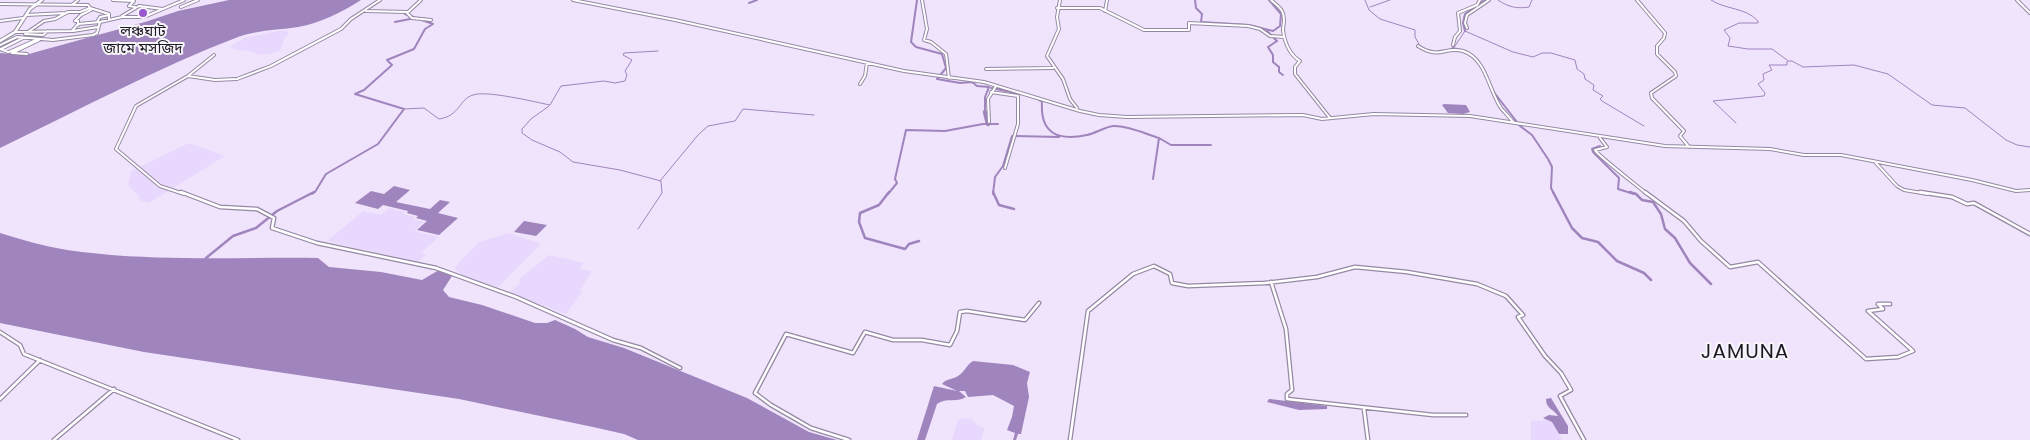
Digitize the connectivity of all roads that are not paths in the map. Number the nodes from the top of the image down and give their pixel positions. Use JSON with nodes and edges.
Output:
{"nodes":[{"id":1,"x":20,"y":0,"type":"edge"},
{"id":2,"x":42,"y":0,"type":"edge"},
{"id":3,"x":78,"y":0,"type":"edge"},
{"id":4,"x":113,"y":0,"type":"edge"},
{"id":5,"x":184,"y":0,"type":"edge"},
{"id":6,"x":198,"y":0,"type":"edge"},
{"id":7,"x":380,"y":0,"type":"edge"},
{"id":8,"x":421,"y":0,"type":"edge"},
{"id":9,"x":573,"y":0,"type":"edge"},
{"id":10,"x":922,"y":0,"type":"edge"},
{"id":11,"x":1060,"y":0,"type":"edge"},
{"id":12,"x":1107,"y":0,"type":"edge"},
{"id":13,"x":1272,"y":0,"type":"edge"},
{"id":14,"x":1480,"y":0,"type":"edge"},
{"id":15,"x":1489,"y":0,"type":"edge"},
{"id":16,"x":1638,"y":0,"type":"edge"},
{"id":17,"x":2017,"y":0,"type":"edge"},
{"id":18,"x":1,"y":2,"type":"edge"},
{"id":19,"x":14,"y":4,"type":"junction"},
{"id":20,"x":35,"y":5,"type":"junction"},
{"id":21,"x":72,"y":5,"type":"junction"},
{"id":22,"x":181,"y":7,"type":"dead end"},
{"id":23,"x":91,"y":8,"type":"junction"},
{"id":24,"x":135,"y":8,"type":"junction"},
{"id":25,"x":1057,"y":8,"type":"junction"},
{"id":26,"x":165,"y":9,"type":"junction"},
{"id":27,"x":365,"y":11,"type":"junction"},
{"id":28,"x":1105,"y":11,"type":"junction"},
{"id":29,"x":407,"y":12,"type":"junction"},
{"id":30,"x":66,"y":13,"type":"junction"},
{"id":31,"x":2030,"y":13,"type":"edge"},
{"id":32,"x":26,"y":15,"type":"junction"},
{"id":33,"x":109,"y":15,"type":"junction"},
{"id":34,"x":121,"y":17,"type":"junction"},
{"id":35,"x":23,"y":18,"type":"junction"},
{"id":36,"x":109,"y":20,"type":"junction"},
{"id":37,"x":431,"y":20,"type":"dead end"},
{"id":38,"x":0,"y":21,"type":"edge"},
{"id":39,"x":99,"y":22,"type":"junction"},
{"id":40,"x":78,"y":25,"type":"junction"},
{"id":41,"x":98,"y":27,"type":"junction"},
{"id":42,"x":1467,"y":28,"type":"dead end"},
{"id":43,"x":29,"y":31,"type":"junction"},
{"id":44,"x":15,"y":32,"type":"junction"},
{"id":45,"x":71,"y":32,"type":"junction"},
{"id":46,"x":1284,"y":37,"type":"junction"},
{"id":47,"x":39,"y":39,"type":"junction"},
{"id":48,"x":0,"y":41,"type":"edge"},
{"id":49,"x":1453,"y":45,"type":"dead end"},
{"id":50,"x":1418,"y":46,"type":"dead end"},
{"id":51,"x":0,"y":48,"type":"edge"},
{"id":52,"x":11,"y":52,"type":"junction"},
{"id":53,"x":27,"y":54,"type":"dead end"},
{"id":54,"x":214,"y":55,"type":"dead end"},
{"id":55,"x":867,"y":63,"type":"junction"},
{"id":56,"x":1053,"y":68,"type":"junction"},
{"id":57,"x":986,"y":69,"type":"dead end"},
{"id":58,"x":188,"y":76,"type":"junction"},
{"id":59,"x":949,"y":78,"type":"junction"},
{"id":60,"x":860,"y":84,"type":"dead end"},
{"id":61,"x":996,"y":86,"type":"junction"},
{"id":62,"x":990,"y":92,"type":"junction"},
{"id":63,"x":1080,"y":111,"type":"junction"},
{"id":64,"x":1330,"y":119,"type":"junction"},
{"id":65,"x":989,"y":122,"type":"dead end"},
{"id":66,"x":1516,"y":124,"type":"junction"},
{"id":67,"x":1599,"y":137,"type":"junction"},
{"id":68,"x":1689,"y":147,"type":"junction"},
{"id":69,"x":1874,"y":161,"type":"junction"},
{"id":70,"x":1005,"y":168,"type":"dead end"},
{"id":71,"x":2030,"y":190,"type":"edge"},
{"id":72,"x":2030,"y":234,"type":"edge"},
{"id":73,"x":1271,"y":282,"type":"junction"},
{"id":74,"x":1039,"y":303,"type":"dead end"},
{"id":75,"x":1890,"y":304,"type":"dead end"},
{"id":76,"x":0,"y":332,"type":"edge"},
{"id":77,"x":40,"y":360,"type":"junction"},
{"id":78,"x":680,"y":368,"type":"dead end"},
{"id":79,"x":114,"y":389,"type":"junction"},
{"id":80,"x":0,"y":399,"type":"edge"},
{"id":81,"x":1364,"y":409,"type":"junction"},
{"id":82,"x":1466,"y":415,"type":"dead end"},
{"id":83,"x":54,"y":440,"type":"edge"},
{"id":84,"x":238,"y":440,"type":"edge"},
{"id":85,"x":849,"y":440,"type":"edge"},
{"id":86,"x":1070,"y":440,"type":"edge"},
{"id":87,"x":1368,"y":440,"type":"edge"},
{"id":88,"x":1584,"y":440,"type":"edge"}],
"edges":[{"from":1,"to":19,"type":"street"},
{"from":2,"to":20,"type":"main road"},
{"from":3,"to":21,"type":"street"},
{"from":4,"to":24,"type":"street"},
{"from":5,"to":26,"type":"street"},
{"from":6,"to":22,"type":"street"},
{"from":7,"to":27,"type":"street"},
{"from":8,"to":29,"type":"street"},
{"from":9,"to":55,"type":"street"},
{"from":10,"to":59,"type":"street"},
{"from":11,"to":25,"type":"street"},
{"from":12,"to":28,"type":"street"},
{"from":13,"to":46,"type":"street"},
{"from":14,"to":49,"type":"street"},
{"from":15,"to":42,"type":"street"},
{"from":16,"to":68,"type":"street"},
{"from":17,"to":31,"type":"street"},
{"from":18,"to":19,"type":"street"},
{"from":19,"to":20,"type":"street"},
{"from":20,"to":21,"type":"street"},
{"from":20,"to":32,"type":"main road"},
{"from":21,"to":23,"type":"street"},
{"from":23,"to":30,"type":"street"},
{"from":23,"to":33,"type":"street"},
{"from":23,"to":40,"type":"street"},
{"from":24,"to":26,"type":"street"},
{"from":24,"to":34,"type":"street"},
{"from":25,"to":28,"type":"street"},
{"from":25,"to":56,"type":"street"},
{"from":26,"to":34,"type":"street"},
{"from":27,"to":29,"type":"street"},
{"from":27,"to":58,"type":"street"},
{"from":28,"to":46,"type":"street"},
{"from":29,"to":37,"type":"street"},
{"from":30,"to":32,"type":"street"},
{"from":30,"to":43,"type":"street"},
{"from":32,"to":35,"type":"main road"},
{"from":33,"to":36,"type":"street"},
{"from":33,"to":39,"type":"street"},
{"from":34,"to":36,"type":"street"},
{"from":35,"to":38,"type":"street"},
{"from":35,"to":44,"type":"main road"},
{"from":36,"to":39,"type":"street"},
{"from":39,"to":40,"type":"street"},
{"from":39,"to":41,"type":"street"},
{"from":40,"to":45,"type":"street"},
{"from":41,"to":45,"type":"street"},
{"from":41,"to":47,"type":"street"},
{"from":43,"to":44,"type":"street"},
{"from":43,"to":45,"type":"street"},
{"from":44,"to":48,"type":"main road"},
{"from":46,"to":64,"type":"street"},
{"from":47,"to":51,"type":"street"},
{"from":47,"to":52,"type":"street"},
{"from":50,"to":66,"type":"street"},
{"from":51,"to":52,"type":"street"},
{"from":52,"to":53,"type":"street"},
{"from":54,"to":58,"type":"street"},
{"from":55,"to":59,"type":"street"},
{"from":55,"to":60,"type":"street"},
{"from":56,"to":57,"type":"street"},
{"from":56,"to":63,"type":"street"},
{"from":58,"to":78,"type":"street"},
{"from":59,"to":61,"type":"street"},
{"from":61,"to":62,"type":"street"},
{"from":61,"to":63,"type":"street"},
{"from":62,"to":65,"type":"street"},
{"from":62,"to":70,"type":"street"},
{"from":63,"to":64,"type":"street"},
{"from":64,"to":66,"type":"street"},
{"from":66,"to":67,"type":"street"},
{"from":67,"to":68,"type":"street"},
{"from":67,"to":75,"type":"street"},
{"from":68,"to":69,"type":"street"},
{"from":69,"to":71,"type":"street"},
{"from":69,"to":72,"type":"street"},
{"from":73,"to":81,"type":"street"},
{"from":73,"to":86,"type":"street"},
{"from":73,"to":88,"type":"street"},
{"from":74,"to":85,"type":"street"},
{"from":76,"to":77,"type":"street"},
{"from":77,"to":79,"type":"street"},
{"from":77,"to":80,"type":"street"},
{"from":79,"to":83,"type":"street"},
{"from":79,"to":84,"type":"street"},
{"from":81,"to":82,"type":"street"},
{"from":81,"to":87,"type":"street"}]}
